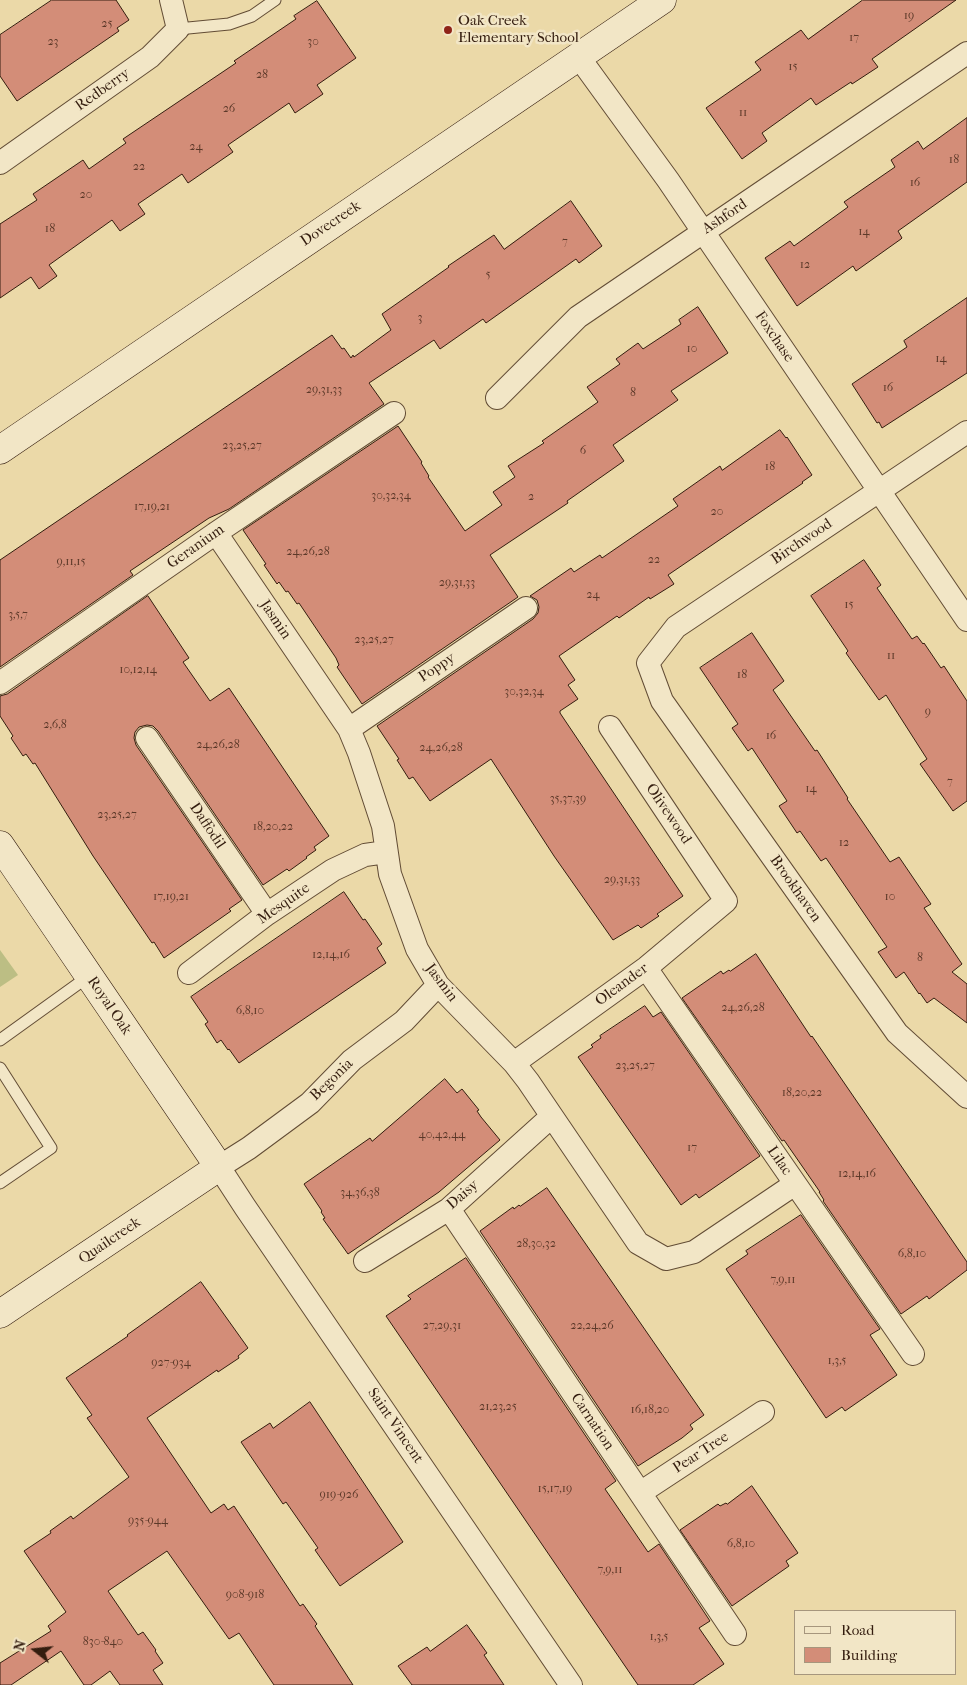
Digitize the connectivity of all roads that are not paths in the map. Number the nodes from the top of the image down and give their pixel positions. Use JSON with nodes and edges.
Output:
{"nodes":[{"id":1,"x":171,"y":0,"type":"edge"},
{"id":2,"x":276,"y":0,"type":"edge"},
{"id":3,"x":662,"y":0,"type":"edge"},
{"id":4,"x":178,"y":29,"type":"junction"},
{"id":5,"x":967,"y":53,"type":"edge"},
{"id":6,"x":578,"y":56,"type":"junction"},
{"id":7,"x":0,"y":162,"type":"edge"},
{"id":8,"x":703,"y":232,"type":"junction"},
{"id":9,"x":496,"y":398,"type":"dead end"},
{"id":10,"x":394,"y":412,"type":"dead end"},
{"id":11,"x":967,"y":432,"type":"edge"},
{"id":12,"x":0,"y":450,"type":"edge"},
{"id":13,"x":878,"y":491,"type":"junction"},
{"id":14,"x":216,"y":533,"type":"junction"},
{"id":15,"x":526,"y":608,"type":"dead end"},
{"id":16,"x":967,"y":620,"type":"edge"},
{"id":17,"x":648,"y":663,"type":"joint"},
{"id":18,"x":0,"y":683,"type":"edge"},
{"id":19,"x":610,"y":727,"type":"dead end"},
{"id":20,"x":349,"y":729,"type":"junction"},
{"id":21,"x":147,"y":738,"type":"dead end"},
{"id":22,"x":0,"y":845,"type":"edge"},
{"id":23,"x":386,"y":852,"type":"junction"},
{"id":24,"x":726,"y":901,"type":"joint"},
{"id":25,"x":268,"y":914,"type":"junction"},
{"id":26,"x":646,"y":968,"type":"junction"},
{"id":27,"x":189,"y":973,"type":"dead end"},
{"id":28,"x":89,"y":976,"type":"junction"},
{"id":29,"x":438,"y":985,"type":"junction"},
{"id":30,"x":0,"y":1040,"type":"edge"},
{"id":31,"x":514,"y":1063,"type":"junction"},
{"id":32,"x":0,"y":1068,"type":"edge"},
{"id":33,"x":967,"y":1097,"type":"edge"},
{"id":34,"x":551,"y":1117,"type":"junction"},
{"id":35,"x":219,"y":1167,"type":"junction"},
{"id":36,"x":0,"y":1183,"type":"edge"},
{"id":37,"x":795,"y":1184,"type":"junction"},
{"id":38,"x":449,"y":1209,"type":"junction"},
{"id":39,"x":365,"y":1261,"type":"dead end"},
{"id":40,"x":0,"y":1314,"type":"edge"},
{"id":41,"x":913,"y":1354,"type":"dead end"},
{"id":42,"x":763,"y":1412,"type":"dead end"},
{"id":43,"x":640,"y":1493,"type":"junction"},
{"id":44,"x":735,"y":1634,"type":"dead end"},
{"id":45,"x":571,"y":1685,"type":"edge"}],
"edges":[{"from":1,"to":4,"type":"street"},
{"from":2,"to":4,"type":"lane"},
{"from":3,"to":6,"type":"street","name":"Dovecreek"},
{"from":4,"to":7,"type":"street","name":"Redberry"},
{"from":5,"to":8,"type":"street","name":"Ashford"},
{"from":6,"to":8,"type":"street","name":"Foxchase"},
{"from":6,"to":12,"type":"street","name":"Dovecreek"},
{"from":8,"to":9,"type":"street","name":"Ashford"},
{"from":8,"to":13,"type":"street","name":"Foxchase"},
{"from":10,"to":14,"type":"street","name":"Geranium"},
{"from":11,"to":13,"type":"street","name":"Birchwood"},
{"from":13,"to":16,"type":"street","name":"Foxchase"},
{"from":13,"to":17,"type":"street","name":"Birchwood"},
{"from":14,"to":18,"type":"street","name":"Geranium"},
{"from":14,"to":20,"type":"street","name":"Jasmin"},
{"from":15,"to":20,"type":"street","name":"Poppy"},
{"from":17,"to":33,"type":"street","name":"Brookhaven"},
{"from":19,"to":24,"type":"street","name":"Olivewood"},
{"from":20,"to":23,"type":"street","name":"Jasmin"},
{"from":21,"to":25,"type":"street","name":"Daffodil"},
{"from":22,"to":28,"type":"street","name":"Royal Oak"},
{"from":23,"to":25,"type":"street","name":"Mesquite"},
{"from":23,"to":29,"type":"street","name":"Jasmin"},
{"from":24,"to":26,"type":"street","name":"Oleander"},
{"from":25,"to":27,"type":"street","name":"Mesquite"},
{"from":26,"to":31,"type":"street","name":"Oleander"},
{"from":26,"to":37,"type":"street","name":"Lilac"},
{"from":28,"to":30,"type":"lane"},
{"from":28,"to":35,"type":"street","name":"Royal Oak"},
{"from":29,"to":31,"type":"street","name":"Jasmin"},
{"from":29,"to":35,"type":"street","name":"Begonia"},
{"from":31,"to":34,"type":"street","name":"Jasmin"},
{"from":32,"to":36,"type":"lane"},
{"from":34,"to":37,"type":"street","name":"Jasmin"},
{"from":34,"to":38,"type":"street","name":"Daisy"},
{"from":35,"to":40,"type":"street","name":"Quailcreek"},
{"from":35,"to":45,"type":"street","name":"Saint Vincent"},
{"from":37,"to":41,"type":"street","name":"Lilac"},
{"from":38,"to":39,"type":"street","name":"Daisy"},
{"from":38,"to":43,"type":"street","name":"Carnation"},
{"from":42,"to":43,"type":"street","name":"Pear Tree"},
{"from":43,"to":44,"type":"street","name":"Carnation"}]}
